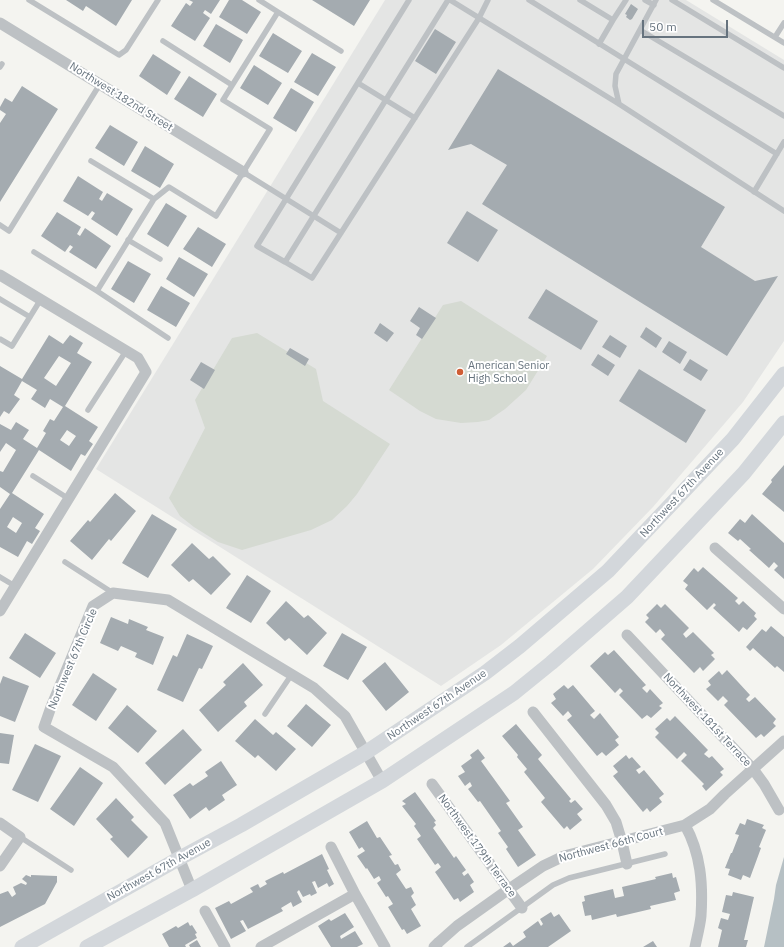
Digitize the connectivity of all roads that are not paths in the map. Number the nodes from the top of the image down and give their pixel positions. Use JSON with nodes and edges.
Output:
{"nodes":[{"id":1,"x":29,"y":0,"type":"edge"},
{"id":2,"x":158,"y":0,"type":"edge"},
{"id":3,"x":259,"y":0,"type":"edge"},
{"id":4,"x":409,"y":0,"type":"edge"},
{"id":5,"x":449,"y":0,"type":"edge"},
{"id":6,"x":488,"y":0,"type":"edge"},
{"id":7,"x":529,"y":0,"type":"edge"},
{"id":8,"x":580,"y":0,"type":"edge"},
{"id":9,"x":626,"y":0,"type":"edge"},
{"id":10,"x":645,"y":0,"type":"edge"},
{"id":11,"x":672,"y":0,"type":"edge"},
{"id":12,"x":714,"y":0,"type":"edge"},
{"id":13,"x":720,"y":2,"type":"edge"},
{"id":14,"x":655,"y":3,"type":"edge"},
{"id":15,"x":278,"y":12,"type":"junction"},
{"id":16,"x":479,"y":18,"type":"junction"},
{"id":17,"x":613,"y":20,"type":"junction"},
{"id":18,"x":0,"y":22,"type":"edge"},
{"id":19,"x":784,"y":22,"type":"edge"},
{"id":20,"x":640,"y":30,"type":"junction"},
{"id":21,"x":775,"y":38,"type":"junction"},
{"id":22,"x":163,"y":41,"type":"dead end"},
{"id":23,"x":784,"y":43,"type":"edge"},
{"id":24,"x":599,"y":44,"type":"junction"},
{"id":25,"x":341,"y":51,"type":"dead end"},
{"id":26,"x":623,"y":58,"type":"junction"},
{"id":27,"x":784,"y":68,"type":"edge"},
{"id":28,"x":358,"y":83,"type":"junction"},
{"id":29,"x":100,"y":84,"type":"junction"},
{"id":30,"x":232,"y":85,"type":"junction"},
{"id":31,"x":385,"y":100,"type":"junction"},
{"id":32,"x":619,"y":104,"type":"junction"},
{"id":33,"x":784,"y":116,"type":"edge"},
{"id":34,"x":415,"y":118,"type":"junction"},
{"id":35,"x":784,"y":142,"type":"edge"},
{"id":36,"x":777,"y":154,"type":"junction"},
{"id":37,"x":91,"y":161,"type":"dead end"},
{"id":38,"x":243,"y":172,"type":"junction"},
{"id":39,"x":754,"y":192,"type":"junction"},
{"id":40,"x":286,"y":199,"type":"junction"},
{"id":41,"x":154,"y":200,"type":"junction"},
{"id":42,"x":784,"y":210,"type":"edge"},
{"id":43,"x":313,"y":216,"type":"junction"},
{"id":44,"x":0,"y":225,"type":"edge"},
{"id":45,"x":341,"y":233,"type":"junction"},
{"id":46,"x":128,"y":240,"type":"junction"},
{"id":47,"x":34,"y":252,"type":"dead end"},
{"id":48,"x":160,"y":259,"type":"dead end"},
{"id":49,"x":285,"y":262,"type":"junction"},
{"id":50,"x":0,"y":275,"type":"edge"},
{"id":51,"x":97,"y":291,"type":"junction"},
{"id":52,"x":0,"y":299,"type":"edge"},
{"id":53,"x":41,"y":299,"type":"junction"},
{"id":54,"x":30,"y":317,"type":"junction"},
{"id":55,"x":168,"y":338,"type":"dead end"},
{"id":56,"x":0,"y":339,"type":"edge"},
{"id":57,"x":126,"y":351,"type":"junction"},
{"id":58,"x":784,"y":374,"type":"edge"},
{"id":59,"x":88,"y":410,"type":"dead end"},
{"id":60,"x":784,"y":423,"type":"edge"},
{"id":61,"x":33,"y":476,"type":"dead end"},
{"id":62,"x":69,"y":499,"type":"junction"},
{"id":63,"x":716,"y":548,"type":"dead end"},
{"id":64,"x":65,"y":562,"type":"dead end"},
{"id":65,"x":0,"y":577,"type":"edge"},
{"id":66,"x":15,"y":586,"type":"junction"},
{"id":67,"x":113,"y":593,"type":"junction"},
{"id":68,"x":784,"y":609,"type":"edge"},
{"id":69,"x":0,"y":612,"type":"edge"},
{"id":70,"x":627,"y":635,"type":"dead end"},
{"id":71,"x":292,"y":674,"type":"junction"},
{"id":72,"x":532,"y":712,"type":"dead end"},
{"id":73,"x":265,"y":714,"type":"dead end"},
{"id":74,"x":784,"y":741,"type":"edge"},
{"id":75,"x":365,"y":753,"type":"junction"},
{"id":76,"x":753,"y":769,"type":"junction"},
{"id":77,"x":382,"y":781,"type":"junction"},
{"id":78,"x":432,"y":784,"type":"dead end"},
{"id":79,"x":779,"y":810,"type":"dead end"},
{"id":80,"x":0,"y":823,"type":"edge"},
{"id":81,"x":685,"y":825,"type":"junction"},
{"id":82,"x":20,"y":837,"type":"junction"},
{"id":83,"x":622,"y":842,"type":"junction"},
{"id":84,"x":331,"y":847,"type":"dead end"},
{"id":85,"x":665,"y":854,"type":"dead end"},
{"id":86,"x":180,"y":858,"type":"junction"},
{"id":87,"x":627,"y":864,"type":"junction"},
{"id":88,"x":0,"y":866,"type":"edge"},
{"id":89,"x":71,"y":870,"type":"dead end"},
{"id":90,"x":508,"y":889,"type":"junction"},
{"id":91,"x":192,"y":890,"type":"junction"},
{"id":92,"x":355,"y":894,"type":"junction"},
{"id":93,"x":522,"y":908,"type":"junction"},
{"id":94,"x":205,"y":911,"type":"dead end"},
{"id":95,"x":22,"y":947,"type":"edge"},
{"id":96,"x":87,"y":947,"type":"edge"},
{"id":97,"x":225,"y":947,"type":"edge"},
{"id":98,"x":261,"y":947,"type":"edge"},
{"id":99,"x":384,"y":947,"type":"edge"},
{"id":100,"x":434,"y":947,"type":"edge"},
{"id":101,"x":467,"y":947,"type":"edge"},
{"id":102,"x":695,"y":947,"type":"edge"}],
"edges":[{"from":1,"to":2,"type":"lane"},
{"from":3,"to":15,"type":"lane"},
{"from":4,"to":28,"type":"lane"},
{"from":5,"to":16,"type":"lane"},
{"from":5,"to":31,"type":"lane"},
{"from":6,"to":16,"type":"lane"},
{"from":7,"to":24,"type":"lane"},
{"from":8,"to":17,"type":"lane"},
{"from":9,"to":17,"type":"lane"},
{"from":10,"to":14,"type":"lane"},
{"from":11,"to":27,"type":"lane"},
{"from":12,"to":13,"type":"lane"},
{"from":13,"to":21,"type":"lane"},
{"from":14,"to":20,"type":"lane"},
{"from":15,"to":25,"type":"lane"},
{"from":15,"to":30,"type":"lane"},
{"from":16,"to":32,"type":"lane"},
{"from":16,"to":34,"type":"lane"},
{"from":17,"to":24,"type":"lane"},
{"from":18,"to":29,"type":"street","name":"Northwest 182nd Street"},
{"from":19,"to":21,"type":"lane"},
{"from":20,"to":26,"type":"lane"},
{"from":20,"to":33,"type":"lane"},
{"from":21,"to":23,"type":"lane"},
{"from":22,"to":30,"type":"lane"},
{"from":24,"to":26,"type":"lane"},
{"from":26,"to":32,"type":"lane"},
{"from":26,"to":36,"type":"lane"},
{"from":28,"to":31,"type":"lane"},
{"from":28,"to":40,"type":"lane"},
{"from":29,"to":38,"type":"street","name":"Northwest 182nd Street"},
{"from":29,"to":44,"type":"lane"},
{"from":30,"to":38,"type":"lane"},
{"from":31,"to":34,"type":"lane"},
{"from":31,"to":43,"type":"lane"},
{"from":32,"to":39,"type":"lane"},
{"from":34,"to":45,"type":"lane"},
{"from":35,"to":36,"type":"lane"},
{"from":36,"to":39,"type":"lane"},
{"from":37,"to":41,"type":"lane"},
{"from":38,"to":40,"type":"lane"},
{"from":38,"to":41,"type":"lane"},
{"from":39,"to":42,"type":"lane"},
{"from":40,"to":43,"type":"lane"},
{"from":40,"to":49,"type":"lane"},
{"from":41,"to":46,"type":"lane"},
{"from":43,"to":45,"type":"lane"},
{"from":43,"to":49,"type":"lane"},
{"from":45,"to":49,"type":"lane"},
{"from":46,"to":48,"type":"lane"},
{"from":46,"to":51,"type":"lane"},
{"from":47,"to":51,"type":"lane"},
{"from":50,"to":53,"type":"street"},
{"from":51,"to":55,"type":"lane"},
{"from":52,"to":54,"type":"lane"},
{"from":53,"to":54,"type":"lane"},
{"from":53,"to":57,"type":"street"},
{"from":54,"to":56,"type":"lane"},
{"from":57,"to":59,"type":"lane"},
{"from":57,"to":62,"type":"street"},
{"from":58,"to":75,"type":"main road","name":"Northwest 67th Avenue"},
{"from":60,"to":77,"type":"main road"},
{"from":61,"to":62,"type":"lane"},
{"from":62,"to":66,"type":"street"},
{"from":63,"to":68,"type":"street"},
{"from":64,"to":67,"type":"lane"},
{"from":65,"to":66,"type":"lane"},
{"from":66,"to":69,"type":"street"},
{"from":67,"to":71,"type":"street"},
{"from":67,"to":86,"type":"street","name":"Northwest 67th Circle"},
{"from":70,"to":76,"type":"street","name":"Northwest 181st Terrace"},
{"from":71,"to":73,"type":"lane"},
{"from":71,"to":75,"type":"street"},
{"from":72,"to":83,"type":"street"},
{"from":74,"to":76,"type":"street","name":"Northwest 66th Court"},
{"from":75,"to":77,"type":"street"},
{"from":75,"to":86,"type":"main road","name":"Northwest 67th Avenue"},
{"from":76,"to":79,"type":"street","name":"Northwest 181st Terrace"},
{"from":76,"to":81,"type":"street","name":"Northwest 66th Court"},
{"from":77,"to":91,"type":"main road"},
{"from":78,"to":90,"type":"street","name":"Northwest 179th Terrace"},
{"from":80,"to":82,"type":"street"},
{"from":81,"to":83,"type":"street","name":"Northwest 66th Court"},
{"from":81,"to":102,"type":"street"},
{"from":82,"to":88,"type":"street"},
{"from":82,"to":89,"type":"lane"},
{"from":83,"to":87,"type":"street"},
{"from":83,"to":90,"type":"street","name":"Northwest 66th Court"},
{"from":84,"to":92,"type":"street"},
{"from":85,"to":87,"type":"lane"},
{"from":86,"to":91,"type":"street","name":"Northwest 67th Circle"},
{"from":86,"to":95,"type":"main road","name":"Northwest 67th Avenue"},
{"from":87,"to":93,"type":"lane"},
{"from":90,"to":93,"type":"street","name":"Northwest 179th Terrace"},
{"from":90,"to":100,"type":"street","name":"Northwest 66th Court"},
{"from":91,"to":96,"type":"main road"},
{"from":92,"to":98,"type":"street"},
{"from":92,"to":99,"type":"street"},
{"from":93,"to":101,"type":"lane"},
{"from":94,"to":97,"type":"street"}]}
